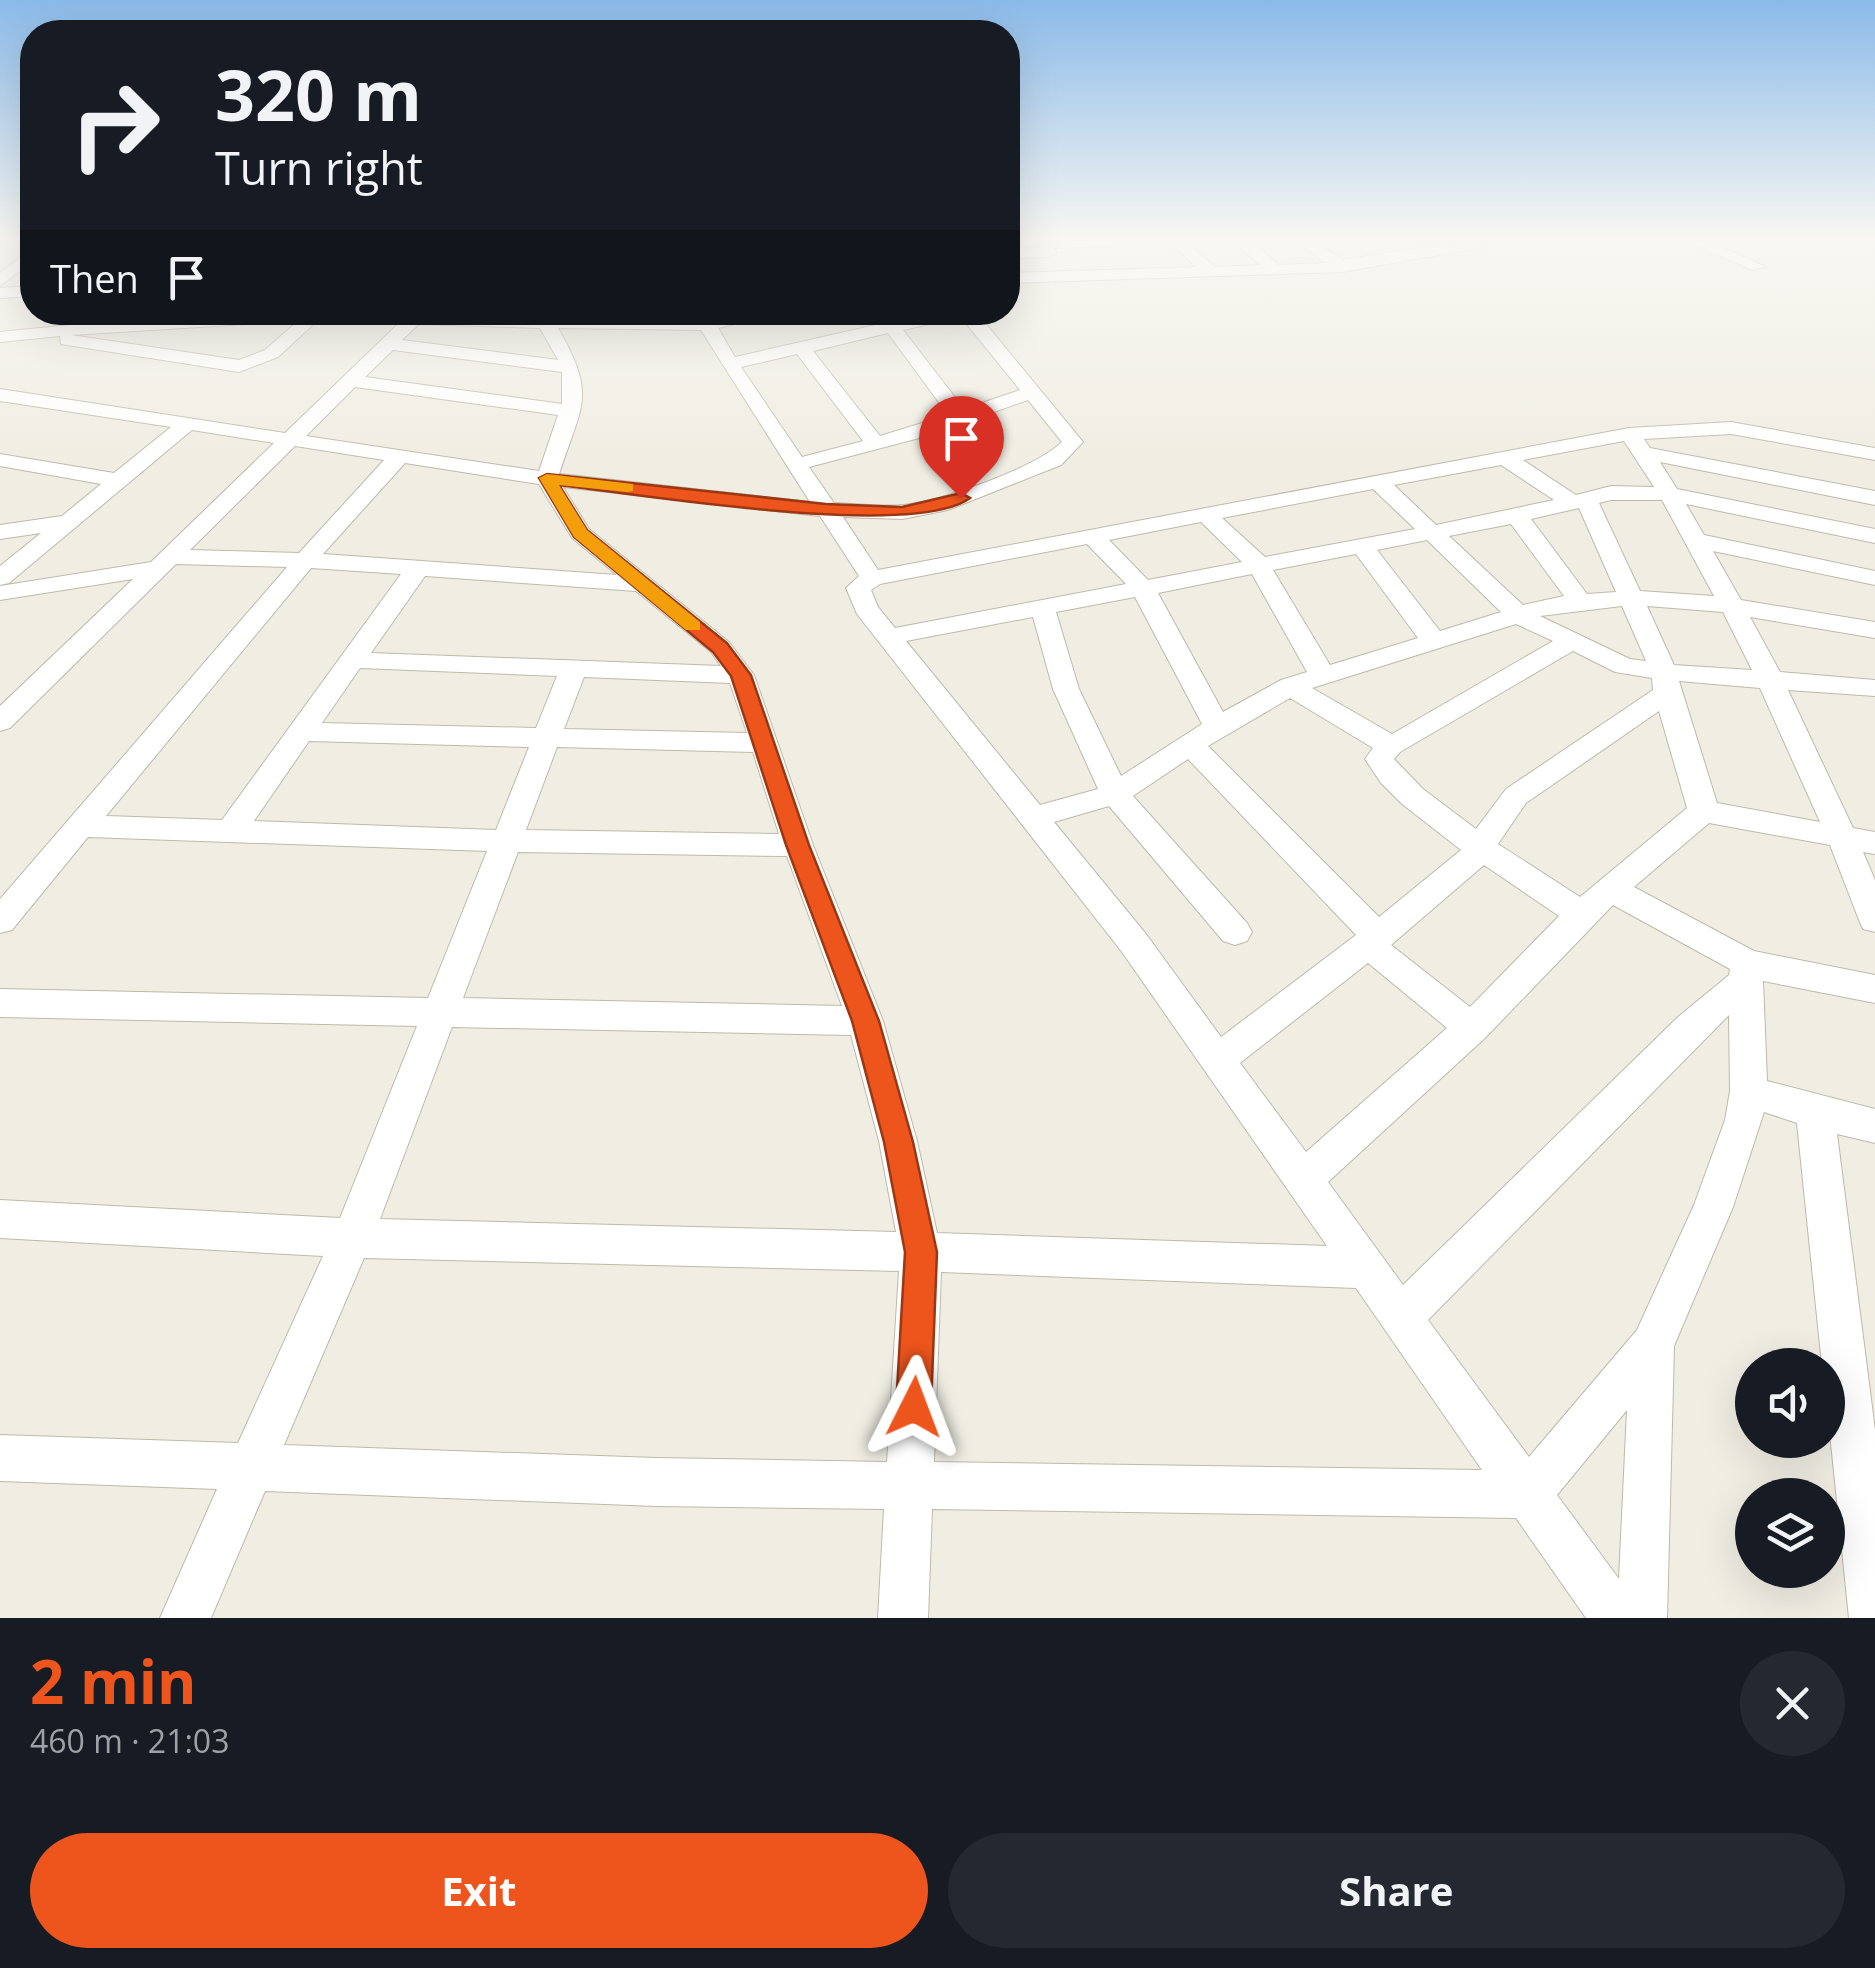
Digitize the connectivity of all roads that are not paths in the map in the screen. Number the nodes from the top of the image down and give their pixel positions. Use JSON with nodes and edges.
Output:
{"nodes":[{"id":1,"x":131,"y":325,"type":"edge"},
{"id":2,"x":303,"y":325,"type":"edge"},
{"id":3,"x":408,"y":325,"type":"edge"},
{"id":4,"x":548,"y":325,"type":"edge"},
{"id":5,"x":710,"y":325,"type":"edge"},
{"id":6,"x":901,"y":325,"type":"edge"},
{"id":7,"x":977,"y":325,"type":"edge"},
{"id":8,"x":892,"y":327,"type":"junction"},
{"id":9,"x":28,"y":334,"type":"junction"},
{"id":10,"x":0,"y":337,"type":"edge"},
{"id":11,"x":389,"y":344,"type":"junction"},
{"id":12,"x":802,"y":349,"type":"junction"},
{"id":13,"x":730,"y":364,"type":"junction"},
{"id":14,"x":570,"y":367,"type":"junction"},
{"id":15,"x":350,"y":381,"type":"junction"},
{"id":16,"x":1032,"y":392,"type":"junction"},
{"id":17,"x":0,"y":395,"type":"edge"},
{"id":18,"x":570,"y":411,"type":"junction"},
{"id":19,"x":961,"y":419,"type":"junction"},
{"id":20,"x":186,"y":426,"type":"junction"},
{"id":21,"x":292,"y":438,"type":"junction"},
{"id":22,"x":876,"y":444,"type":"junction"},
{"id":23,"x":1637,"y":444,"type":"junction"},
{"id":24,"x":1875,"y":454,"type":"edge"},
{"id":25,"x":398,"y":458,"type":"junction"},
{"id":26,"x":1505,"y":458,"type":"junction"},
{"id":27,"x":0,"y":460,"type":"edge"},
{"id":28,"x":798,"y":464,"type":"junction"},
{"id":29,"x":547,"y":478,"type":"junction"},
{"id":30,"x":120,"y":480,"type":"junction"},
{"id":31,"x":1377,"y":481,"type":"junction"},
{"id":32,"x":1668,"y":494,"type":"junction"},
{"id":33,"x":1875,"y":498,"type":"edge"},
{"id":34,"x":1579,"y":500,"type":"junction"},
{"id":35,"x":826,"y":510,"type":"junction"},
{"id":36,"x":1206,"y":515,"type":"junction"},
{"id":37,"x":1517,"y":516,"type":"junction"},
{"id":38,"x":70,"y":522,"type":"junction"},
{"id":39,"x":1432,"y":531,"type":"junction"},
{"id":40,"x":0,"y":532,"type":"edge"},
{"id":41,"x":1092,"y":536,"type":"junction"},
{"id":42,"x":1875,"y":536,"type":"edge"},
{"id":43,"x":1695,"y":540,"type":"junction"},
{"id":44,"x":1362,"y":544,"type":"junction"},
{"id":45,"x":305,"y":560,"type":"junction"},
{"id":46,"x":162,"y":562,"type":"junction"},
{"id":47,"x":1258,"y":564,"type":"junction"},
{"id":48,"x":418,"y":568,"type":"junction"},
{"id":49,"x":0,"y":578,"type":"edge"},
{"id":50,"x":872,"y":578,"type":"junction"},
{"id":51,"x":1875,"y":578,"type":"edge"},
{"id":52,"x":640,"y":584,"type":"junction"},
{"id":53,"x":1142,"y":588,"type":"junction"},
{"id":54,"x":0,"y":593,"type":"edge"},
{"id":55,"x":1630,"y":598,"type":"junction"},
{"id":56,"x":1580,"y":600,"type":"junction"},
{"id":57,"x":1732,"y":604,"type":"junction"},
{"id":58,"x":1042,"y":606,"type":"junction"},
{"id":59,"x":1520,"y":616,"type":"junction"},
{"id":60,"x":1875,"y":630,"type":"edge"},
{"id":61,"x":888,"y":637,"type":"junction"},
{"id":62,"x":1434,"y":641,"type":"junction"},
{"id":63,"x":1572,"y":641,"type":"junction"},
{"id":64,"x":352,"y":660,"type":"junction"},
{"id":65,"x":573,"y":670,"type":"junction"},
{"id":66,"x":1322,"y":674,"type":"junction"},
{"id":67,"x":741,"y":675,"type":"junction"},
{"id":68,"x":1769,"y":678,"type":"junction"},
{"id":69,"x":1665,"y":683,"type":"junction"},
{"id":70,"x":1290,"y":686,"type":"junction"},
{"id":71,"x":1871,"y":694,"type":"edge"},
{"id":72,"x":0,"y":722,"type":"edge"},
{"id":73,"x":1218,"y":726,"type":"junction"},
{"id":74,"x":301,"y":732,"type":"junction"},
{"id":75,"x":548,"y":738,"type":"junction"},
{"id":76,"x":763,"y":744,"type":"junction"},
{"id":77,"x":1391,"y":744,"type":"junction"},
{"id":78,"x":1191,"y":745,"type":"junction"},
{"id":79,"x":1115,"y":794,"type":"junction"},
{"id":80,"x":1702,"y":812,"type":"junction"},
{"id":81,"x":1032,"y":818,"type":"junction"},
{"id":82,"x":83,"y":826,"type":"junction"},
{"id":83,"x":232,"y":830,"type":"junction"},
{"id":84,"x":509,"y":840,"type":"junction"},
{"id":85,"x":1859,"y":841,"type":"edge"},
{"id":86,"x":798,"y":845,"type":"junction"},
{"id":87,"x":1480,"y":848,"type":"junction"},
{"id":88,"x":1612,"y":890,"type":"junction"},
{"id":89,"x":1581,"y":914,"type":"junction"},
{"id":90,"x":0,"y":920,"type":"edge"},
{"id":91,"x":1875,"y":920,"type":"edge"},
{"id":92,"x":1236,"y":932,"type":"dead end"},
{"id":93,"x":1373,"y":941,"type":"junction"},
{"id":94,"x":1746,"y":972,"type":"junction"},
{"id":95,"x":1875,"y":989,"type":"edge"},
{"id":96,"x":0,"y":1003,"type":"edge"},
{"id":97,"x":443,"y":1012,"type":"junction"},
{"id":98,"x":865,"y":1021,"type":"junction"},
{"id":99,"x":1472,"y":1028,"type":"junction"},
{"id":100,"x":1219,"y":1059,"type":"junction"},
{"id":101,"x":1749,"y":1091,"type":"junction"},
{"id":102,"x":1816,"y":1113,"type":"junction"},
{"id":103,"x":1875,"y":1126,"type":"edge"},
{"id":104,"x":1304,"y":1178,"type":"junction"},
{"id":105,"x":0,"y":1219,"type":"edge"},
{"id":106,"x":352,"y":1238,"type":"junction"},
{"id":107,"x":921,"y":1252,"type":"junction"},
{"id":108,"x":1368,"y":1268,"type":"junction"},
{"id":109,"x":1402,"y":1316,"type":"junction"},
{"id":110,"x":1652,"y":1346,"type":"junction"},
{"id":111,"x":0,"y":1458,"type":"edge"},
{"id":112,"x":250,"y":1468,"type":"junction"},
{"id":113,"x":910,"y":1485,"type":"junction"},
{"id":114,"x":1528,"y":1494,"type":"junction"},
{"id":115,"x":1873,"y":1602,"type":"edge"},
{"id":116,"x":186,"y":1618,"type":"edge"},
{"id":117,"x":903,"y":1618,"type":"edge"},
{"id":118,"x":1616,"y":1618,"type":"edge"},
{"id":119,"x":1642,"y":1618,"type":"edge"}],
"edges":[{"from":1,"to":9,"type":"street"},
{"from":2,"to":9,"type":"street"},
{"from":3,"to":11,"type":"street"},
{"from":4,"to":14,"type":"street"},
{"from":5,"to":13,"type":"street"},
{"from":6,"to":8,"type":"street"},
{"from":7,"to":16,"type":"street"},
{"from":8,"to":12,"type":"street"},
{"from":8,"to":19,"type":"street"},
{"from":9,"to":10,"type":"street"},
{"from":11,"to":14,"type":"street"},
{"from":11,"to":15,"type":"street"},
{"from":12,"to":13,"type":"street"},
{"from":12,"to":22,"type":"street"},
{"from":13,"to":28,"type":"street"},
{"from":14,"to":18,"type":"street"},
{"from":15,"to":18,"type":"street"},
{"from":15,"to":21,"type":"street"},
{"from":16,"to":19,"type":"street"},
{"from":16,"to":35,"type":"street"},
{"from":17,"to":20,"type":"street"},
{"from":18,"to":29,"type":"street"},
{"from":19,"to":22,"type":"street"},
{"from":20,"to":21,"type":"street"},
{"from":20,"to":30,"type":"street"},
{"from":21,"to":25,"type":"street"},
{"from":21,"to":46,"type":"street"},
{"from":22,"to":28,"type":"street"},
{"from":23,"to":24,"type":"street"},
{"from":23,"to":26,"type":"street"},
{"from":23,"to":32,"type":"street"},
{"from":23,"to":33,"type":"street"},
{"from":25,"to":29,"type":"street"},
{"from":25,"to":45,"type":"street"},
{"from":26,"to":31,"type":"street"},
{"from":26,"to":34,"type":"street"},
{"from":27,"to":30,"type":"street"},
{"from":28,"to":35,"type":"street"},
{"from":29,"to":35,"type":"street"},
{"from":29,"to":52,"type":"street"},
{"from":30,"to":38,"type":"street"},
{"from":31,"to":36,"type":"street"},
{"from":31,"to":39,"type":"street"},
{"from":32,"to":34,"type":"street"},
{"from":32,"to":42,"type":"street"},
{"from":32,"to":43,"type":"street"},
{"from":34,"to":37,"type":"street"},
{"from":34,"to":55,"type":"street"},
{"from":35,"to":50,"type":"street"},
{"from":36,"to":41,"type":"street"},
{"from":36,"to":47,"type":"street"},
{"from":37,"to":39,"type":"street"},
{"from":37,"to":56,"type":"street"},
{"from":38,"to":40,"type":"street"},
{"from":38,"to":49,"type":"street"},
{"from":39,"to":44,"type":"street"},
{"from":39,"to":59,"type":"street"},
{"from":41,"to":50,"type":"street"},
{"from":41,"to":53,"type":"street"},
{"from":43,"to":51,"type":"street"},
{"from":43,"to":57,"type":"street"},
{"from":44,"to":47,"type":"street"},
{"from":44,"to":62,"type":"street"},
{"from":45,"to":46,"type":"street"},
{"from":45,"to":48,"type":"street"},
{"from":45,"to":82,"type":"street"},
{"from":46,"to":54,"type":"street"},
{"from":46,"to":72,"type":"street"},
{"from":47,"to":53,"type":"street"},
{"from":47,"to":66,"type":"street"},
{"from":48,"to":52,"type":"street"},
{"from":48,"to":64,"type":"street"},
{"from":50,"to":61,"type":"street"},
{"from":52,"to":67,"type":"street"},
{"from":53,"to":58,"type":"street"},
{"from":53,"to":73,"type":"street"},
{"from":55,"to":56,"type":"street"},
{"from":55,"to":57,"type":"street"},
{"from":55,"to":69,"type":"street"},
{"from":56,"to":59,"type":"street"},
{"from":57,"to":60,"type":"street"},
{"from":57,"to":68,"type":"street"},
{"from":58,"to":61,"type":"street"},
{"from":58,"to":79,"type":"street"},
{"from":59,"to":62,"type":"street"},
{"from":59,"to":63,"type":"street"},
{"from":61,"to":81,"type":"street"},
{"from":62,"to":66,"type":"street"},
{"from":63,"to":69,"type":"street"},
{"from":63,"to":77,"type":"street"},
{"from":64,"to":65,"type":"street"},
{"from":64,"to":74,"type":"street"},
{"from":65,"to":67,"type":"street"},
{"from":65,"to":75,"type":"street"},
{"from":66,"to":70,"type":"street"},
{"from":67,"to":76,"type":"street"},
{"from":68,"to":69,"type":"street"},
{"from":68,"to":71,"type":"street"},
{"from":68,"to":85,"type":"street"},
{"from":69,"to":80,"type":"street"},
{"from":69,"to":87,"type":"street"},
{"from":70,"to":73,"type":"street"},
{"from":70,"to":77,"type":"street"},
{"from":73,"to":78,"type":"street"},
{"from":74,"to":75,"type":"street"},
{"from":74,"to":83,"type":"street"},
{"from":75,"to":76,"type":"street"},
{"from":75,"to":84,"type":"street"},
{"from":76,"to":86,"type":"street"},
{"from":77,"to":87,"type":"street"},
{"from":78,"to":79,"type":"street"},
{"from":78,"to":93,"type":"street"},
{"from":79,"to":81,"type":"street"},
{"from":79,"to":92,"type":"street"},
{"from":80,"to":85,"type":"street"},
{"from":80,"to":88,"type":"street"},
{"from":81,"to":100,"type":"street"},
{"from":82,"to":83,"type":"street"},
{"from":82,"to":90,"type":"street"},
{"from":83,"to":84,"type":"street"},
{"from":84,"to":86,"type":"street"},
{"from":84,"to":97,"type":"street"},
{"from":85,"to":91,"type":"street"},
{"from":86,"to":98,"type":"street"},
{"from":87,"to":89,"type":"street"},
{"from":87,"to":93,"type":"street"},
{"from":88,"to":89,"type":"street"},
{"from":88,"to":94,"type":"street"},
{"from":89,"to":99,"type":"street"},
{"from":93,"to":99,"type":"street"},
{"from":93,"to":100,"type":"street"},
{"from":94,"to":95,"type":"street"},
{"from":94,"to":101,"type":"street"},
{"from":94,"to":109,"type":"street"},
{"from":96,"to":97,"type":"street"},
{"from":97,"to":98,"type":"street"},
{"from":97,"to":106,"type":"street"},
{"from":98,"to":107,"type":"street"},
{"from":99,"to":104,"type":"street"},
{"from":100,"to":104,"type":"street"},
{"from":101,"to":102,"type":"street"},
{"from":101,"to":110,"type":"street"},
{"from":102,"to":103,"type":"street"},
{"from":102,"to":115,"type":"street"},
{"from":104,"to":108,"type":"street"},
{"from":105,"to":106,"type":"street"},
{"from":106,"to":107,"type":"street"},
{"from":106,"to":112,"type":"street"},
{"from":107,"to":108,"type":"street"},
{"from":107,"to":113,"type":"street"},
{"from":108,"to":109,"type":"street"},
{"from":109,"to":114,"type":"street"},
{"from":110,"to":114,"type":"street"},
{"from":110,"to":119,"type":"street"},
{"from":111,"to":112,"type":"street"},
{"from":112,"to":113,"type":"street"},
{"from":112,"to":116,"type":"street"},
{"from":113,"to":114,"type":"street"},
{"from":113,"to":117,"type":"street"},
{"from":114,"to":118,"type":"street"}]}
